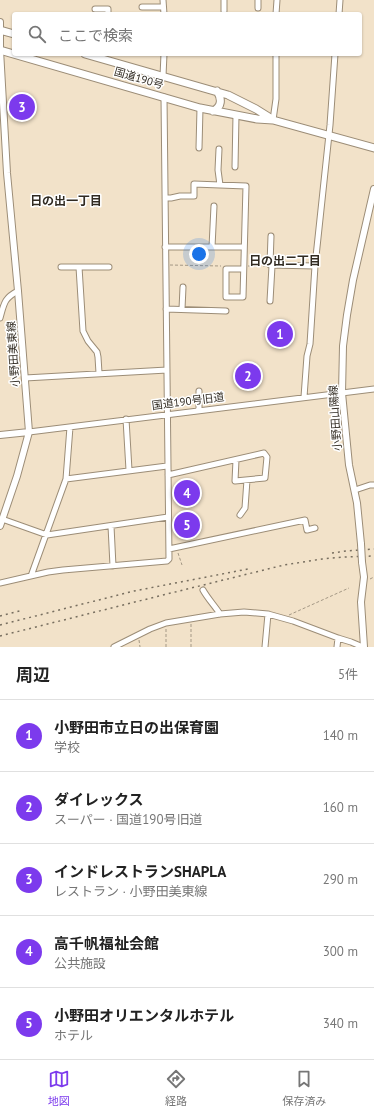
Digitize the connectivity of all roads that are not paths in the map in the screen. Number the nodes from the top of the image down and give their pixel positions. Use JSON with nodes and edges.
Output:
{"nodes":[{"id":1,"x":163,"y":0,"type":"edge"},
{"id":2,"x":224,"y":0,"type":"edge"},
{"id":3,"x":258,"y":0,"type":"edge"},
{"id":4,"x":277,"y":0,"type":"edge"},
{"id":5,"x":340,"y":0,"type":"edge"},
{"id":6,"x":163,"y":6,"type":"junction"},
{"id":7,"x":142,"y":7,"type":"dead end"},
{"id":8,"x":258,"y":8,"type":"dead end"},
{"id":9,"x":95,"y":9,"type":"dead end"},
{"id":10,"x":224,"y":11,"type":"dead end"},
{"id":11,"x":108,"y":12,"type":"edge"},
{"id":12,"x":164,"y":12,"type":"edge"},
{"id":13,"x":276,"y":12,"type":"edge"},
{"id":14,"x":339,"y":12,"type":"edge"},
{"id":15,"x":0,"y":22,"type":"edge"},
{"id":16,"x":0,"y":30,"type":"edge"},
{"id":17,"x":12,"y":33,"type":"edge"},
{"id":18,"x":0,"y":50,"type":"edge"},
{"id":19,"x":12,"y":53,"type":"edge"},
{"id":20,"x":21,"y":56,"type":"edge"},
{"id":21,"x":164,"y":56,"type":"edge"},
{"id":22,"x":276,"y":56,"type":"edge"},
{"id":23,"x":335,"y":56,"type":"edge"},
{"id":24,"x":106,"y":57,"type":"edge"},
{"id":25,"x":163,"y":76,"type":"junction"},
{"id":26,"x":217,"y":92,"type":"junction"},
{"id":27,"x":164,"y":97,"type":"junction"},
{"id":28,"x":200,"y":108,"type":"junction"},
{"id":29,"x":213,"y":111,"type":"junction"},
{"id":30,"x":236,"y":115,"type":"junction"},
{"id":31,"x":273,"y":120,"type":"junction"},
{"id":32,"x":329,"y":135,"type":"junction"},
{"id":33,"x":199,"y":148,"type":"dead end"},
{"id":34,"x":374,"y":148,"type":"edge"},
{"id":35,"x":219,"y":149,"type":"dead end"},
{"id":36,"x":235,"y":167,"type":"dead end"},
{"id":37,"x":220,"y":185,"type":"junction"},
{"id":38,"x":374,"y":189,"type":"edge"},
{"id":39,"x":165,"y":198,"type":"junction"},
{"id":40,"x":214,"y":206,"type":"dead end"},
{"id":41,"x":271,"y":236,"type":"dead end"},
{"id":42,"x":165,"y":247,"type":"junction"},
{"id":43,"x":212,"y":247,"type":"junction"},
{"id":44,"x":244,"y":247,"type":"junction"},
{"id":45,"x":271,"y":266,"type":"junction"},
{"id":46,"x":315,"y":266,"type":"junction"},
{"id":47,"x":61,"y":267,"type":"dead end"},
{"id":48,"x":79,"y":267,"type":"junction"},
{"id":49,"x":109,"y":267,"type":"dead end"},
{"id":50,"x":243,"y":268,"type":"junction"},
{"id":51,"x":183,"y":287,"type":"dead end"},
{"id":52,"x":18,"y":290,"type":"junction"},
{"id":53,"x":270,"y":301,"type":"dead end"},
{"id":54,"x":166,"y":309,"type":"junction"},
{"id":55,"x":182,"y":310,"type":"junction"},
{"id":56,"x":226,"y":311,"type":"dead end"},
{"id":57,"x":0,"y":318,"type":"edge"},
{"id":58,"x":167,"y":370,"type":"junction"},
{"id":59,"x":99,"y":373,"type":"junction"},
{"id":60,"x":25,"y":378,"type":"junction"},
{"id":61,"x":374,"y":389,"type":"edge"},
{"id":62,"x":199,"y":391,"type":"dead end"},
{"id":63,"x":342,"y":393,"type":"junction"},
{"id":64,"x":304,"y":397,"type":"junction"},
{"id":65,"x":200,"y":410,"type":"junction"},
{"id":66,"x":168,"y":414,"type":"junction"},
{"id":67,"x":126,"y":419,"type":"junction"},
{"id":68,"x":70,"y":427,"type":"junction"},
{"id":69,"x":29,"y":432,"type":"junction"},
{"id":70,"x":0,"y":435,"type":"edge"},
{"id":71,"x":236,"y":460,"type":"junction"},
{"id":72,"x":167,"y":466,"type":"junction"},
{"id":73,"x":129,"y":470,"type":"junction"},
{"id":74,"x":168,"y":475,"type":"junction"},
{"id":75,"x":66,"y":479,"type":"junction"},
{"id":76,"x":247,"y":480,"type":"junction"},
{"id":77,"x":374,"y":485,"type":"edge"},
{"id":78,"x":354,"y":490,"type":"junction"},
{"id":79,"x":240,"y":515,"type":"dead end"},
{"id":80,"x":168,"y":517,"type":"junction"},
{"id":81,"x":2,"y":519,"type":"junction"},
{"id":82,"x":0,"y":526,"type":"edge"},
{"id":83,"x":111,"y":526,"type":"junction"},
{"id":84,"x":315,"y":528,"type":"dead end"},
{"id":85,"x":47,"y":535,"type":"junction"},
{"id":86,"x":169,"y":548,"type":"junction"},
{"id":87,"x":113,"y":566,"type":"junction"},
{"id":88,"x":31,"y":576,"type":"junction"},
{"id":89,"x":0,"y":583,"type":"edge"},
{"id":90,"x":203,"y":590,"type":"dead end"},
{"id":91,"x":220,"y":614,"type":"junction"},
{"id":92,"x":268,"y":614,"type":"junction"},
{"id":93,"x":338,"y":638,"type":"junction"},
{"id":94,"x":114,"y":647,"type":"edge"},
{"id":95,"x":264,"y":647,"type":"edge"},
{"id":96,"x":337,"y":647,"type":"edge"},
{"id":97,"x":363,"y":647,"type":"edge"}],
"edges":[{"from":1,"to":6,"type":"street"},
{"from":2,"to":10,"type":"street"},
{"from":3,"to":8,"type":"street"},
{"from":4,"to":13,"type":"street"},
{"from":5,"to":14,"type":"street"},
{"from":6,"to":7,"type":"street"},
{"from":6,"to":12,"type":"street"},
{"from":9,"to":11,"type":"street"},
{"from":15,"to":16,"type":"main road","name":"小野田美東線"},
{"from":16,"to":17,"type":"highway"},
{"from":16,"to":18,"type":"main road","name":"小野田美東線"},
{"from":18,"to":19,"type":"highway","name":"国道190号"},
{"from":18,"to":52,"type":"main road","name":"小野田美東線"},
{"from":20,"to":27,"type":"highway","name":"国道190号"},
{"from":21,"to":25,"type":"street"},
{"from":22,"to":31,"type":"street"},
{"from":23,"to":32,"type":"street"},
{"from":24,"to":25,"type":"highway","name":"国道190号"},
{"from":25,"to":26,"type":"highway","name":"国道190号"},
{"from":26,"to":29,"type":"highway"},
{"from":26,"to":31,"type":"highway","name":"国道190号"},
{"from":27,"to":28,"type":"highway","name":"国道190号"},
{"from":27,"to":39,"type":"street"},
{"from":28,"to":29,"type":"highway","name":"国道190号"},
{"from":28,"to":33,"type":"street"},
{"from":29,"to":30,"type":"highway","name":"国道190号"},
{"from":30,"to":31,"type":"highway","name":"国道190号"},
{"from":30,"to":36,"type":"street"},
{"from":31,"to":32,"type":"highway","name":"国道190号"},
{"from":32,"to":34,"type":"highway","name":"国道190号"},
{"from":32,"to":46,"type":"street"},
{"from":35,"to":37,"type":"street"},
{"from":37,"to":39,"type":"street"},
{"from":37,"to":44,"type":"street"},
{"from":38,"to":63,"type":"main road","name":"小野田山陽線"},
{"from":39,"to":42,"type":"street"},
{"from":40,"to":43,"type":"street"},
{"from":41,"to":45,"type":"street"},
{"from":42,"to":43,"type":"street"},
{"from":42,"to":54,"type":"street"},
{"from":43,"to":44,"type":"street"},
{"from":44,"to":50,"type":"street"},
{"from":45,"to":46,"type":"street"},
{"from":45,"to":53,"type":"street"},
{"from":46,"to":64,"type":"street"},
{"from":47,"to":48,"type":"street"},
{"from":48,"to":49,"type":"street"},
{"from":48,"to":59,"type":"street"},
{"from":50,"to":50,"type":"street"},
{"from":51,"to":55,"type":"street"},
{"from":52,"to":57,"type":"street"},
{"from":52,"to":60,"type":"main road","name":"小野田美東線"},
{"from":54,"to":55,"type":"street"},
{"from":54,"to":58,"type":"street"},
{"from":55,"to":56,"type":"street"},
{"from":58,"to":59,"type":"street"},
{"from":58,"to":66,"type":"street"},
{"from":59,"to":60,"type":"street"},
{"from":60,"to":69,"type":"main road","name":"小野田美東線"},
{"from":61,"to":63,"type":"street","name":"国道190号旧道"},
{"from":62,"to":65,"type":"street"},
{"from":63,"to":64,"type":"street","name":"国道190号旧道"},
{"from":63,"to":78,"type":"main road","name":"小野田山陽線"},
{"from":64,"to":65,"type":"street","name":"国道190号旧道"},
{"from":65,"to":66,"type":"street","name":"国道190号旧道"},
{"from":66,"to":67,"type":"street","name":"国道190号旧道"},
{"from":66,"to":72,"type":"street"},
{"from":67,"to":68,"type":"street","name":"国道190号旧道"},
{"from":67,"to":73,"type":"street"},
{"from":68,"to":69,"type":"street","name":"国道190号旧道"},
{"from":68,"to":75,"type":"street"},
{"from":69,"to":70,"type":"main road"},
{"from":69,"to":81,"type":"main road","name":"小野田美東線"},
{"from":71,"to":74,"type":"street"},
{"from":71,"to":76,"type":"street"},
{"from":71,"to":76,"type":"street"},
{"from":72,"to":73,"type":"street"},
{"from":72,"to":74,"type":"street"},
{"from":73,"to":75,"type":"street"},
{"from":74,"to":80,"type":"street"},
{"from":75,"to":85,"type":"street"},
{"from":76,"to":79,"type":"street"},
{"from":77,"to":78,"type":"street"},
{"from":78,"to":97,"type":"main road","name":"小野田山陽線","bridge":true},
{"from":80,"to":83,"type":"street"},
{"from":80,"to":86,"type":"street"},
{"from":81,"to":82,"type":"main road","name":"小野田美東線"},
{"from":81,"to":85,"type":"street"},
{"from":83,"to":85,"type":"street"},
{"from":83,"to":87,"type":"street"},
{"from":84,"to":86,"type":"street"},
{"from":85,"to":88,"type":"street"},
{"from":86,"to":87,"type":"street"},
{"from":87,"to":88,"type":"street"},
{"from":88,"to":89,"type":"street"},
{"from":90,"to":91,"type":"street"},
{"from":91,"to":92,"type":"street"},
{"from":91,"to":94,"type":"street"},
{"from":92,"to":93,"type":"street"},
{"from":92,"to":95,"type":"street"},
{"from":93,"to":96,"type":"street"},
{"from":93,"to":97,"type":"street"}]}
